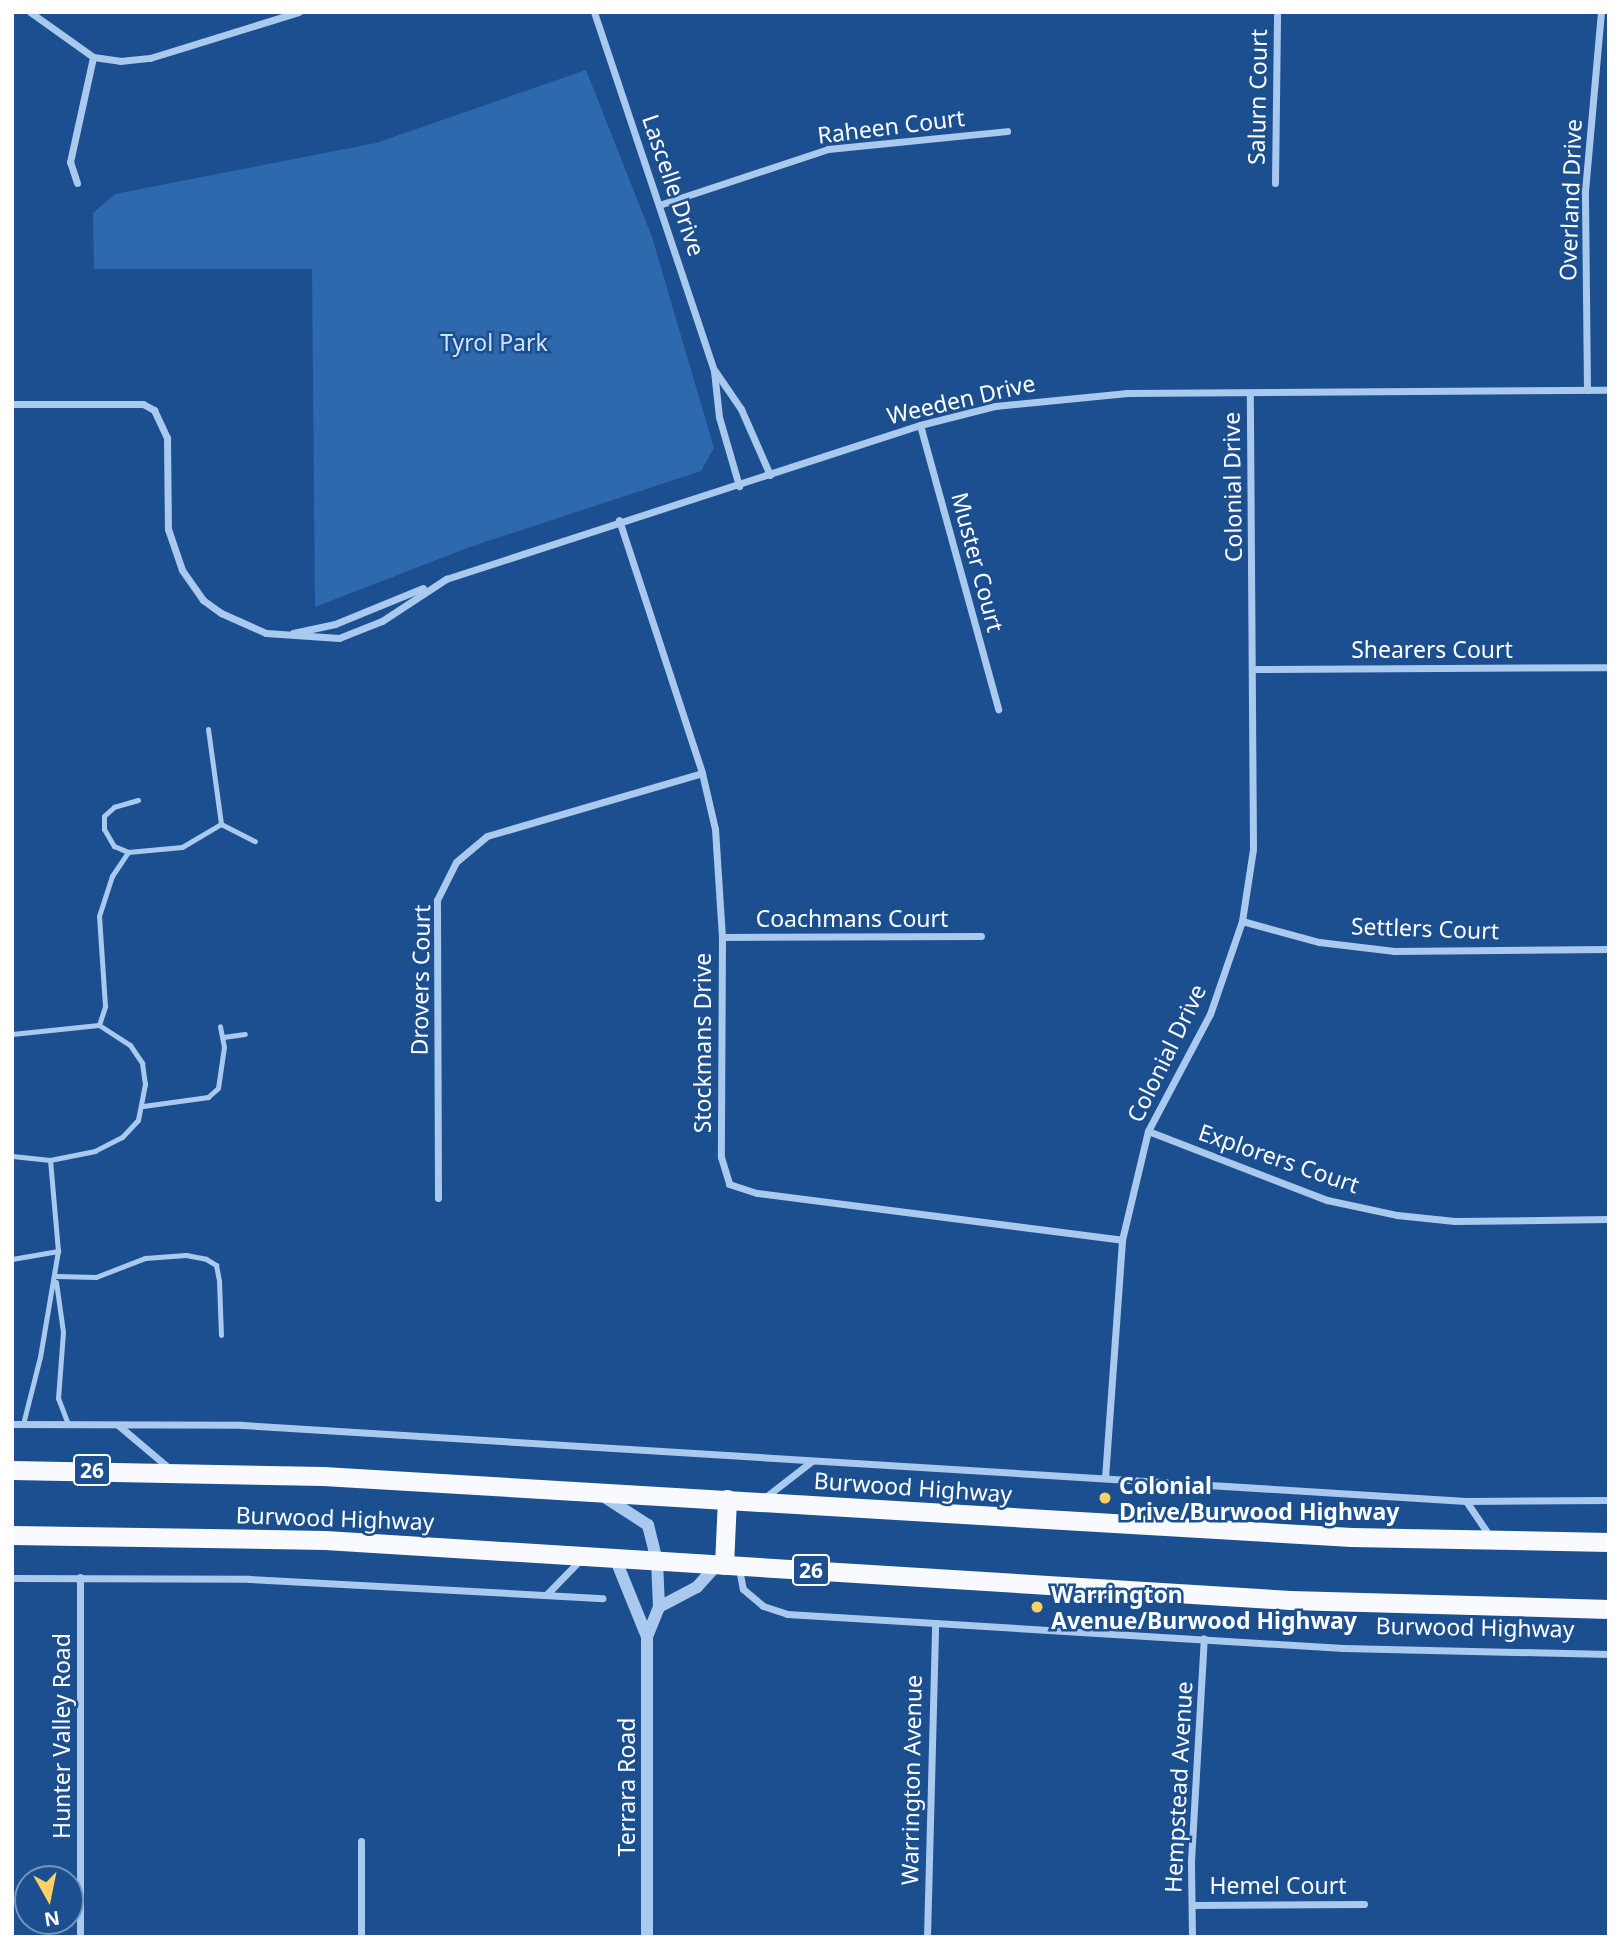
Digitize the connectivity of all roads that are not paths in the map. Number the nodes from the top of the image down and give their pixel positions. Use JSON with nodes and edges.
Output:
{"nodes":[{"id":1,"x":30,"y":12,"type":"edge"},
{"id":2,"x":299,"y":12,"type":"edge"},
{"id":3,"x":594,"y":12,"type":"edge"},
{"id":4,"x":1277,"y":12,"type":"edge"},
{"id":5,"x":1601,"y":12,"type":"edge"},
{"id":6,"x":93,"y":57,"type":"junction"},
{"id":7,"x":1007,"y":131,"type":"dead end"},
{"id":8,"x":77,"y":183,"type":"dead end"},
{"id":9,"x":1275,"y":183,"type":"dead end"},
{"id":10,"x":662,"y":204,"type":"junction"},
{"id":11,"x":715,"y":370,"type":"junction"},
{"id":12,"x":1587,"y":390,"type":"junction"},
{"id":13,"x":1609,"y":390,"type":"edge"},
{"id":14,"x":1250,"y":393,"type":"junction"},
{"id":15,"x":12,"y":404,"type":"edge"},
{"id":16,"x":920,"y":425,"type":"junction"},
{"id":17,"x":770,"y":475,"type":"junction"},
{"id":18,"x":739,"y":485,"type":"junction"},
{"id":19,"x":619,"y":520,"type":"junction"},
{"id":20,"x":429,"y":587,"type":"junction"},
{"id":21,"x":282,"y":635,"type":"junction"},
{"id":22,"x":1609,"y":667,"type":"edge"},
{"id":23,"x":1255,"y":669,"type":"junction"},
{"id":24,"x":998,"y":709,"type":"dead end"},
{"id":25,"x":208,"y":729,"type":"dead end"},
{"id":26,"x":702,"y":773,"type":"junction"},
{"id":27,"x":138,"y":800,"type":"dead end"},
{"id":28,"x":221,"y":824,"type":"junction"},
{"id":29,"x":255,"y":841,"type":"dead end"},
{"id":30,"x":128,"y":852,"type":"junction"},
{"id":31,"x":1242,"y":920,"type":"junction"},
{"id":32,"x":981,"y":936,"type":"dead end"},
{"id":33,"x":722,"y":937,"type":"junction"},
{"id":34,"x":1609,"y":949,"type":"edge"},
{"id":35,"x":99,"y":1025,"type":"junction"},
{"id":36,"x":220,"y":1026,"type":"dead end"},
{"id":37,"x":12,"y":1034,"type":"edge"},
{"id":38,"x":246,"y":1034,"type":"dead end"},
{"id":39,"x":223,"y":1037,"type":"junction"},
{"id":40,"x":144,"y":1106,"type":"junction"},
{"id":41,"x":1148,"y":1131,"type":"junction"},
{"id":42,"x":12,"y":1156,"type":"edge"},
{"id":43,"x":50,"y":1160,"type":"junction"},
{"id":44,"x":438,"y":1198,"type":"dead end"},
{"id":45,"x":1609,"y":1219,"type":"edge"},
{"id":46,"x":1122,"y":1240,"type":"junction"},
{"id":47,"x":58,"y":1251,"type":"junction"},
{"id":48,"x":12,"y":1259,"type":"edge"},
{"id":49,"x":55,"y":1276,"type":"junction"},
{"id":50,"x":221,"y":1335,"type":"dead end"},
{"id":51,"x":12,"y":1424,"type":"edge"},
{"id":52,"x":23,"y":1424,"type":"junction"},
{"id":53,"x":118,"y":1424,"type":"junction"},
{"id":54,"x":68,"y":1425,"type":"junction"},
{"id":55,"x":813,"y":1460,"type":"junction"},
{"id":56,"x":12,"y":1470,"type":"edge"},
{"id":57,"x":172,"y":1470,"type":"junction"},
{"id":58,"x":1105,"y":1478,"type":"junction"},
{"id":59,"x":596,"y":1492,"type":"junction"},
{"id":60,"x":727,"y":1499,"type":"junction"},
{"id":61,"x":1609,"y":1500,"type":"edge"},
{"id":62,"x":760,"y":1501,"type":"junction"},
{"id":63,"x":1465,"y":1501,"type":"junction"},
{"id":64,"x":12,"y":1535,"type":"edge"},
{"id":65,"x":1493,"y":1542,"type":"junction"},
{"id":66,"x":1609,"y":1542,"type":"edge"},
{"id":67,"x":584,"y":1556,"type":"junction"},
{"id":68,"x":615,"y":1558,"type":"junction"},
{"id":69,"x":657,"y":1560,"type":"junction"},
{"id":70,"x":727,"y":1565,"type":"junction"},
{"id":71,"x":80,"y":1577,"type":"junction"},
{"id":72,"x":12,"y":1578,"type":"edge"},
{"id":73,"x":547,"y":1594,"type":"junction"},
{"id":74,"x":602,"y":1598,"type":"dead end"},
{"id":75,"x":659,"y":1607,"type":"junction"},
{"id":76,"x":1609,"y":1609,"type":"edge"},
{"id":77,"x":935,"y":1623,"type":"junction"},
{"id":78,"x":647,"y":1637,"type":"junction"},
{"id":79,"x":1204,"y":1638,"type":"junction"},
{"id":80,"x":1609,"y":1654,"type":"edge"},
{"id":81,"x":360,"y":1841,"type":"dead end"},
{"id":82,"x":1364,"y":1904,"type":"dead end"},
{"id":83,"x":1192,"y":1905,"type":"junction"},
{"id":84,"x":80,"y":1937,"type":"edge"},
{"id":85,"x":361,"y":1937,"type":"edge"},
{"id":86,"x":647,"y":1937,"type":"edge"},
{"id":87,"x":928,"y":1937,"type":"edge"},
{"id":88,"x":1192,"y":1937,"type":"edge"}],
"edges":[{"from":1,"to":6,"type":"street"},
{"from":2,"to":6,"type":"street"},
{"from":3,"to":10,"type":"street","name":"Lascelle Drive"},
{"from":4,"to":9,"type":"street","name":"Salurn Court"},
{"from":5,"to":12,"type":"street","name":"Overland Drive"},
{"from":6,"to":8,"type":"street"},
{"from":7,"to":10,"type":"street","name":"Raheen Court"},
{"from":10,"to":11,"type":"street","name":"Lascelle Drive"},
{"from":11,"to":17,"type":"street","name":"Lascelle Drive"},
{"from":11,"to":18,"type":"street","name":"Lascelle Drive"},
{"from":12,"to":13,"type":"street","name":"Weeden Drive"},
{"from":12,"to":14,"type":"street","name":"Weeden Drive"},
{"from":14,"to":16,"type":"street","name":"Weeden Drive"},
{"from":14,"to":23,"type":"street","name":"Colonial Drive"},
{"from":15,"to":21,"type":"street"},
{"from":16,"to":17,"type":"street","name":"Weeden Drive"},
{"from":16,"to":24,"type":"street","name":"Muster Court"},
{"from":17,"to":18,"type":"street","name":"Weeden Drive"},
{"from":18,"to":19,"type":"street","name":"Weeden Drive"},
{"from":19,"to":20,"type":"street","name":"Weeden Drive"},
{"from":19,"to":26,"type":"street","name":"Stockmans Drive"},
{"from":20,"to":21,"type":"street","name":"Weeden Drive"},
{"from":20,"to":21,"type":"street","name":"Weeden Drive"},
{"from":22,"to":23,"type":"street","name":"Shearers Court"},
{"from":23,"to":31,"type":"street","name":"Colonial Drive"},
{"from":25,"to":28,"type":"lane"},
{"from":26,"to":33,"type":"street","name":"Stockmans Drive"},
{"from":26,"to":44,"type":"street","name":"Drovers Court"},
{"from":27,"to":30,"type":"lane"},
{"from":28,"to":29,"type":"lane"},
{"from":28,"to":30,"type":"lane"},
{"from":30,"to":35,"type":"lane"},
{"from":31,"to":34,"type":"street","name":"Settlers Court"},
{"from":31,"to":41,"type":"street","name":"Colonial Drive"},
{"from":32,"to":33,"type":"street","name":"Coachmans Court"},
{"from":33,"to":46,"type":"street","name":"Stockmans Drive"},
{"from":35,"to":37,"type":"lane"},
{"from":35,"to":40,"type":"lane"},
{"from":36,"to":39,"type":"lane"},
{"from":38,"to":39,"type":"lane"},
{"from":39,"to":40,"type":"lane"},
{"from":40,"to":43,"type":"lane"},
{"from":41,"to":45,"type":"street","name":"Explorers Court"},
{"from":41,"to":46,"type":"street","name":"Colonial Drive"},
{"from":42,"to":43,"type":"lane"},
{"from":43,"to":47,"type":"lane"},
{"from":46,"to":58,"type":"street","name":"Colonial Drive"},
{"from":47,"to":48,"type":"lane"},
{"from":47,"to":49,"type":"lane"},
{"from":49,"to":50,"type":"lane"},
{"from":49,"to":52,"type":"lane"},
{"from":49,"to":54,"type":"lane"},
{"from":51,"to":52,"type":"street","name":"Burwood Highway"},
{"from":52,"to":54,"type":"street","name":"Burwood Highway"},
{"from":53,"to":54,"type":"street","name":"Burwood Highway"},
{"from":53,"to":55,"type":"street","name":"Burwood Highway"},
{"from":53,"to":57,"type":"street"},
{"from":55,"to":58,"type":"street","name":"Burwood Highway"},
{"from":55,"to":62,"type":"street","name":"Burwood Highway"},
{"from":56,"to":57,"type":"highway","name":"Burwood Highway","number":"26"},
{"from":57,"to":59,"type":"highway","name":"Burwood Highway","number":"26"},
{"from":58,"to":63,"type":"street","name":"Burwood Highway"},
{"from":59,"to":60,"type":"highway","name":"Burwood Highway","number":"26"},
{"from":59,"to":69,"type":"street","name":"Terrara Road"},
{"from":60,"to":62,"type":"highway","name":"Burwood Highway","number":"26"},
{"from":60,"to":70,"type":"highway"},
{"from":61,"to":63,"type":"street","name":"Burwood Highway"},
{"from":62,"to":65,"type":"highway","name":"Burwood Highway","number":"26"},
{"from":63,"to":65,"type":"street"},
{"from":64,"to":67,"type":"highway","name":"Burwood Highway","number":"26"},
{"from":65,"to":66,"type":"highway","name":"Burwood Highway","number":"26"},
{"from":67,"to":68,"type":"highway","name":"Burwood Highway","number":"26"},
{"from":67,"to":73,"type":"street"},
{"from":68,"to":69,"type":"highway","name":"Burwood Highway","number":"26"},
{"from":68,"to":78,"type":"street","name":"Terrara Road"},
{"from":69,"to":70,"type":"highway","name":"Burwood Highway","number":"26"},
{"from":69,"to":75,"type":"street","name":"Terrara Road"},
{"from":70,"to":75,"type":"street"},
{"from":70,"to":76,"type":"highway","name":"Burwood Highway","number":"26"},
{"from":70,"to":77,"type":"street","name":"Burwood Highway"},
{"from":71,"to":72,"type":"street"},
{"from":71,"to":73,"type":"street"},
{"from":71,"to":84,"type":"street","name":"Hunter Valley Road"},
{"from":73,"to":74,"type":"street"},
{"from":75,"to":78,"type":"street","name":"Terrara Road"},
{"from":77,"to":79,"type":"street","name":"Burwood Highway"},
{"from":77,"to":87,"type":"street","name":"Warrington Avenue"},
{"from":78,"to":86,"type":"street","name":"Terrara Road"},
{"from":79,"to":80,"type":"street","name":"Burwood Highway"},
{"from":79,"to":83,"type":"street","name":"Hempstead Avenue"},
{"from":81,"to":85,"type":"street"},
{"from":82,"to":83,"type":"street","name":"Hemel Court"},
{"from":83,"to":88,"type":"street","name":"Hempstead Avenue"}]}
